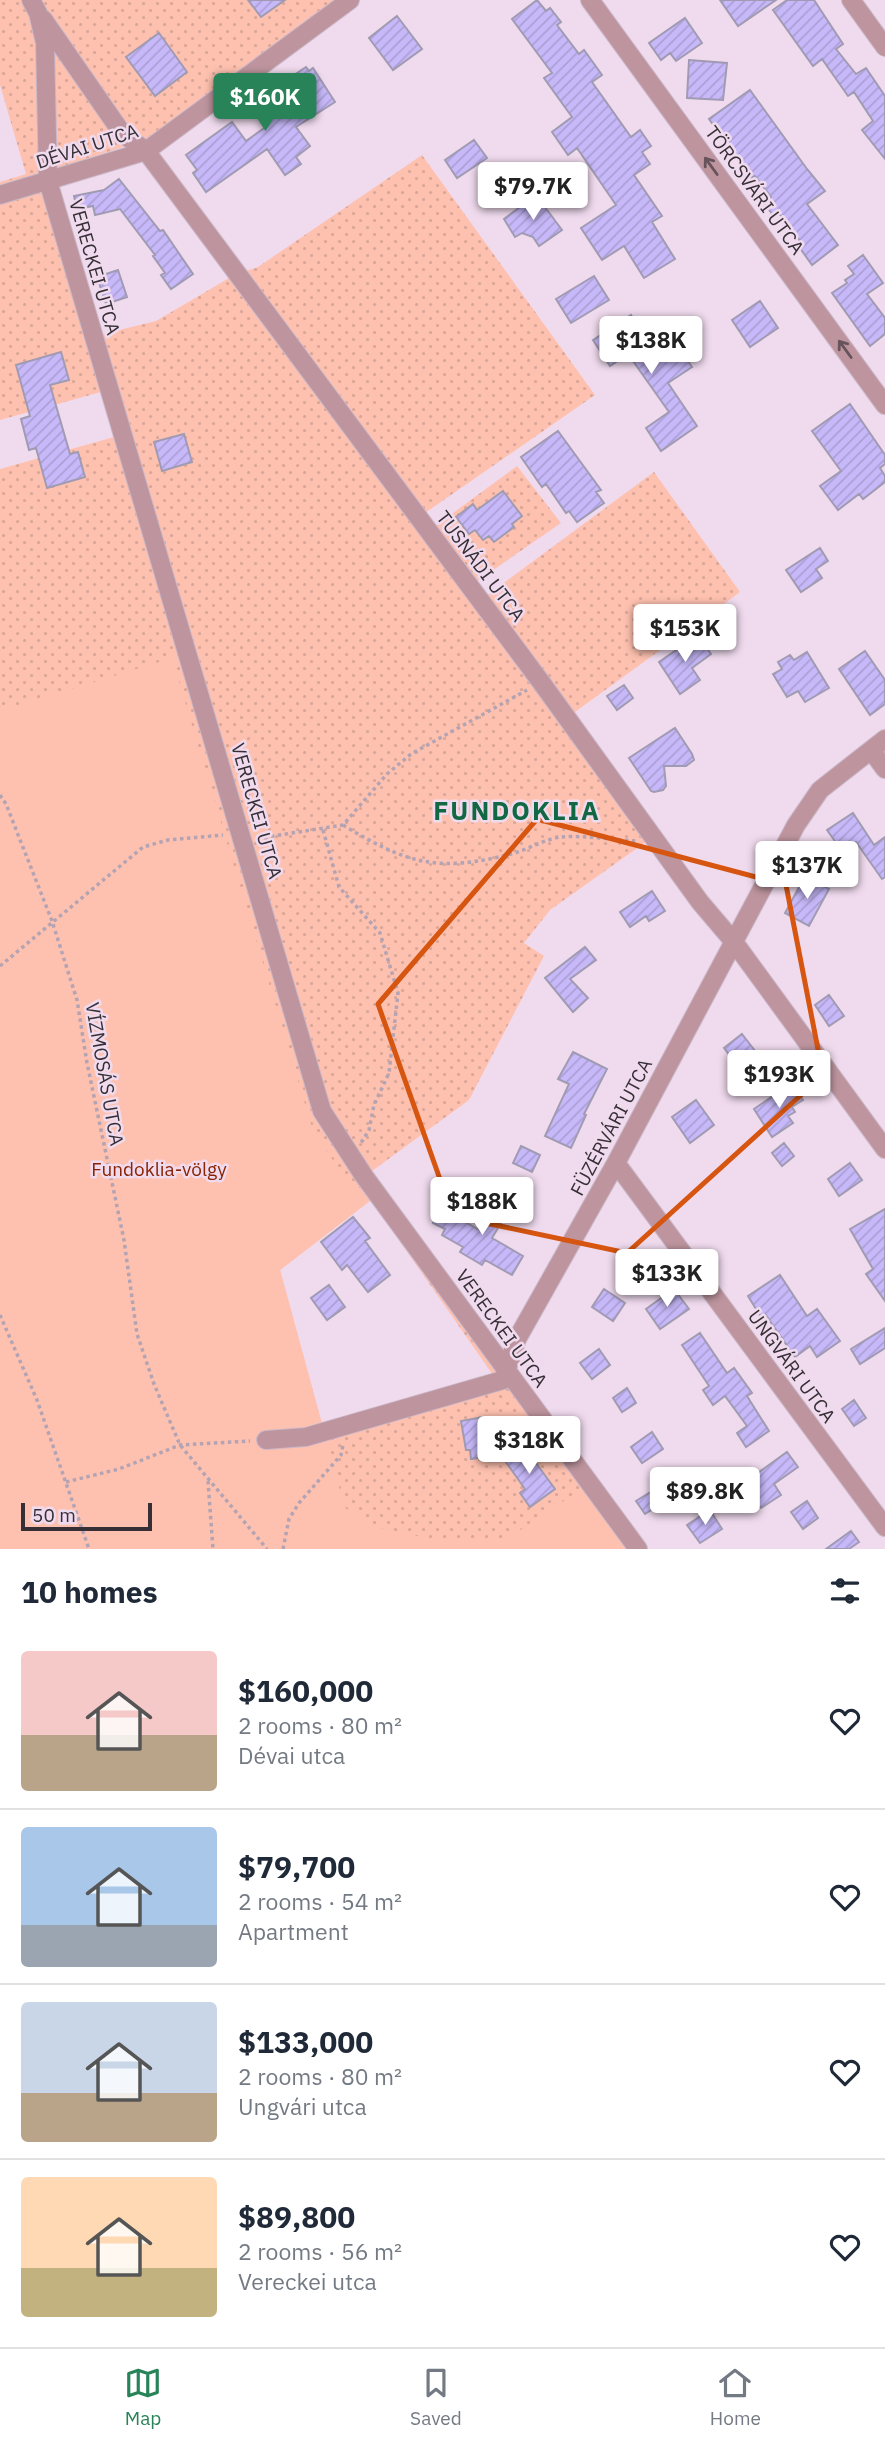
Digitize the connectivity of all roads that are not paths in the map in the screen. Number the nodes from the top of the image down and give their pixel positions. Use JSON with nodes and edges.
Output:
{"nodes":[{"id":1,"x":350,"y":0,"type":"edge"},
{"id":2,"x":590,"y":0,"type":"edge"},
{"id":3,"x":851,"y":0,"type":"edge"},
{"id":4,"x":35,"y":6,"type":"edge"},
{"id":5,"x":885,"y":47,"type":"edge"},
{"id":6,"x":146,"y":151,"type":"junction"},
{"id":7,"x":48,"y":181,"type":"junction"},
{"id":8,"x":0,"y":195,"type":"edge"},
{"id":9,"x":885,"y":405,"type":"edge"},
{"id":10,"x":878,"y":745,"type":"edge"},
{"id":11,"x":885,"y":769,"type":"edge"},
{"id":12,"x":734,"y":942,"type":"junction"},
{"id":13,"x":885,"y":1149,"type":"edge"},
{"id":14,"x":616,"y":1163,"type":"junction"},
{"id":15,"x":508,"y":1370,"type":"junction"},
{"id":16,"x":265,"y":1440,"type":"road end"},
{"id":17,"x":885,"y":1527,"type":"edge"},
{"id":18,"x":638,"y":1549,"type":"edge"}],
"edges":[{"from":1,"to":6,"type":"street","name":"DÉVAI UTCA"},
{"from":9,"to":2,"type":"street","name":"TÖRCSVÁRI UTCA","one_way":true},
{"from":3,"to":5,"type":"street"},
{"from":4,"to":6,"type":"street","name":"TUSNÁDI UTCA"},
{"from":4,"to":7,"type":"street","name":"VERECKEI UTCA"},
{"from":6,"to":7,"type":"street","name":"DÉVAI UTCA"},
{"from":6,"to":12,"type":"street","name":"TUSNÁDI UTCA"},
{"from":7,"to":8,"type":"street","name":"DÉVAI UTCA"},
{"from":7,"to":15,"type":"street","name":"VERECKEI UTCA"},
{"from":10,"to":11,"type":"street"},
{"from":10,"to":12,"type":"street","name":"FÜZÉRVÁRI UTCA"},
{"from":12,"to":13,"type":"street","name":"TUSNÁDI UTCA"},
{"from":12,"to":14,"type":"street","name":"FÜZÉRVÁRI UTCA"},
{"from":14,"to":15,"type":"street","name":"FÜZÉRVÁRI UTCA"},
{"from":14,"to":17,"type":"street","name":"UNGVÁRI UTCA"},
{"from":15,"to":16,"type":"street"},
{"from":15,"to":18,"type":"street","name":"VERECKEI UTCA"}]}
